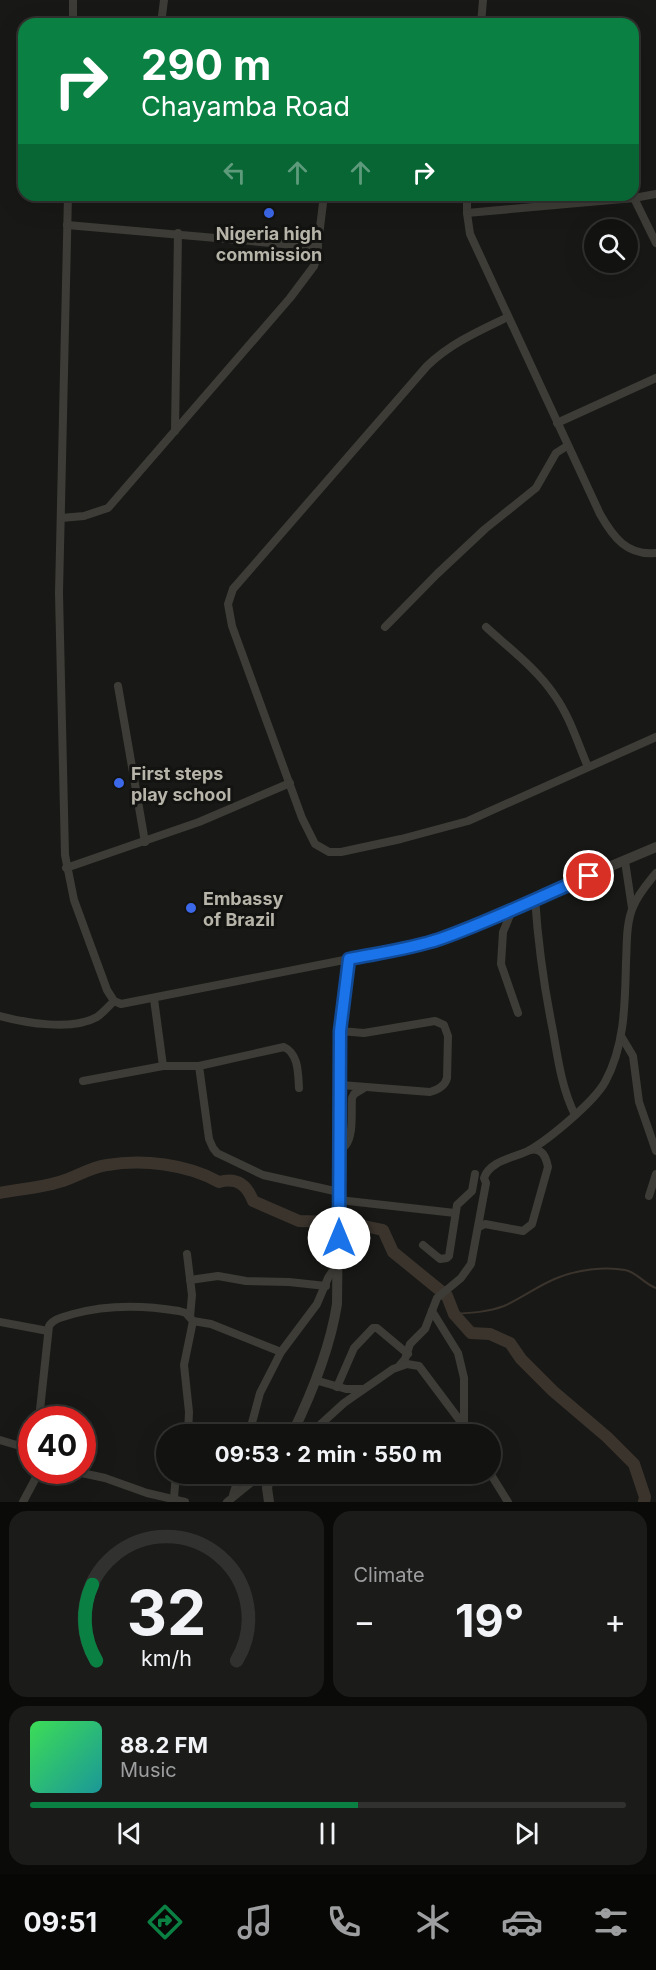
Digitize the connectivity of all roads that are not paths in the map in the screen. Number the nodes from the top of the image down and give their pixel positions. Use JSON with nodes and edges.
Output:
{"nodes":[{"id":1,"x":73,"y":0,"type":"edge"},
{"id":2,"x":164,"y":0,"type":"edge"},
{"id":3,"x":483,"y":0,"type":"edge"},
{"id":4,"x":73,"y":18,"type":"edge"},
{"id":5,"x":162,"y":18,"type":"edge"},
{"id":6,"x":482,"y":18,"type":"edge"},
{"id":7,"x":656,"y":194,"type":"edge"},
{"id":8,"x":639,"y":197,"type":"edge"},
{"id":9,"x":68,"y":201,"type":"edge"},
{"id":10,"x":323,"y":201,"type":"edge"},
{"id":11,"x":466,"y":201,"type":"edge"},
{"id":12,"x":601,"y":201,"type":"edge"},
{"id":13,"x":635,"y":201,"type":"edge"},
{"id":14,"x":467,"y":213,"type":"junction"},
{"id":15,"x":67,"y":225,"type":"junction"},
{"id":16,"x":178,"y":233,"type":"junction"},
{"id":17,"x":656,"y":243,"type":"edge"},
{"id":18,"x":318,"y":247,"type":"junction"},
{"id":19,"x":508,"y":317,"type":"junction"},
{"id":20,"x":656,"y":378,"type":"edge"},
{"id":21,"x":557,"y":423,"type":"junction"},
{"id":22,"x":175,"y":431,"type":"junction"},
{"id":23,"x":567,"y":446,"type":"junction"},
{"id":24,"x":61,"y":518,"type":"junction"},
{"id":25,"x":656,"y":553,"type":"edge"},
{"id":26,"x":386,"y":627,"type":"dead end"},
{"id":27,"x":486,"y":627,"type":"dead end"},
{"id":28,"x":118,"y":686,"type":"dead end"},
{"id":29,"x":656,"y":736,"type":"edge"},
{"id":30,"x":588,"y":767,"type":"junction"},
{"id":31,"x":290,"y":783,"type":"junction"},
{"id":32,"x":145,"y":842,"type":"junction"},
{"id":33,"x":656,"y":847,"type":"edge"},
{"id":34,"x":625,"y":861,"type":"junction"},
{"id":35,"x":66,"y":868,"type":"junction"},
{"id":36,"x":656,"y":873,"type":"edge"},
{"id":37,"x":535,"y":898,"type":"junction"},
{"id":38,"x":513,"y":908,"type":"junction"},
{"id":39,"x":632,"y":908,"type":"junction"},
{"id":40,"x":349,"y":959,"type":"junction"},
{"id":41,"x":154,"y":999,"type":"junction"},
{"id":42,"x":114,"y":1001,"type":"junction"},
{"id":43,"x":518,"y":1013,"type":"dead end"},
{"id":44,"x":0,"y":1016,"type":"edge"},
{"id":45,"x":340,"y":1031,"type":"junction"},
{"id":46,"x":621,"y":1036,"type":"junction"},
{"id":47,"x":163,"y":1066,"type":"junction"},
{"id":48,"x":199,"y":1066,"type":"junction"},
{"id":49,"x":83,"y":1081,"type":"dead end"},
{"id":50,"x":341,"y":1085,"type":"junction"},
{"id":51,"x":364,"y":1088,"type":"junction"},
{"id":52,"x":299,"y":1089,"type":"dead end"},
{"id":53,"x":575,"y":1115,"type":"junction"},
{"id":54,"x":338,"y":1146,"type":"junction"},
{"id":55,"x":529,"y":1150,"type":"junction"},
{"id":56,"x":656,"y":1151,"type":"edge"},
{"id":57,"x":475,"y":1174,"type":"dead end"},
{"id":58,"x":656,"y":1174,"type":"edge"},
{"id":59,"x":339,"y":1196,"type":"junction"},
{"id":60,"x":649,"y":1196,"type":"dead end"},
{"id":61,"x":455,"y":1213,"type":"junction"},
{"id":62,"x":479,"y":1227,"type":"junction"},
{"id":63,"x":423,"y":1245,"type":"dead end"},
{"id":64,"x":187,"y":1254,"type":"dead end"},
{"id":65,"x":338,"y":1263,"type":"junction"},
{"id":66,"x":190,"y":1280,"type":"junction"},
{"id":67,"x":326,"y":1286,"type":"junction"},
{"id":68,"x":432,"y":1311,"type":"junction"},
{"id":69,"x":191,"y":1319,"type":"junction"},
{"id":70,"x":0,"y":1322,"type":"edge"},
{"id":71,"x":48,"y":1331,"type":"junction"},
{"id":72,"x":282,"y":1352,"type":"junction"},
{"id":73,"x":407,"y":1353,"type":"junction"},
{"id":74,"x":399,"y":1366,"type":"junction"},
{"id":75,"x":419,"y":1366,"type":"junction"},
{"id":76,"x":315,"y":1380,"type":"junction"},
{"id":77,"x":337,"y":1387,"type":"junction"},
{"id":78,"x":363,"y":1389,"type":"junction"},
{"id":79,"x":40,"y":1406,"type":"edge"},
{"id":80,"x":188,"y":1424,"type":"edge"},
{"id":81,"x":252,"y":1424,"type":"edge"},
{"id":82,"x":296,"y":1424,"type":"edge"},
{"id":83,"x":320,"y":1424,"type":"edge"},
{"id":84,"x":464,"y":1424,"type":"edge"},
{"id":85,"x":465,"y":1424,"type":"edge"},
{"id":86,"x":0,"y":1440,"type":"edge"},
{"id":87,"x":18,"y":1445,"type":"edge"},
{"id":88,"x":96,"y":1476,"type":"edge"},
{"id":89,"x":33,"y":1484,"type":"edge"},
{"id":90,"x":175,"y":1484,"type":"edge"},
{"id":91,"x":236,"y":1484,"type":"edge"},
{"id":92,"x":249,"y":1484,"type":"edge"},
{"id":93,"x":268,"y":1484,"type":"edge"},
{"id":94,"x":497,"y":1484,"type":"edge"},
{"id":95,"x":174,"y":1498,"type":"junction"},
{"id":96,"x":230,"y":1499,"type":"edge"},
{"id":97,"x":23,"y":1502,"type":"edge"},
{"id":98,"x":185,"y":1502,"type":"edge"},
{"id":99,"x":268,"y":1502,"type":"edge"},
{"id":100,"x":508,"y":1502,"type":"edge"}],
"edges":[{"from":1,"to":4,"type":"street"},
{"from":2,"to":5,"type":"street"},
{"from":3,"to":6,"type":"street"},
{"from":7,"to":8,"type":"street"},
{"from":9,"to":15,"type":"street"},
{"from":10,"to":18,"type":"street"},
{"from":11,"to":14,"type":"street"},
{"from":12,"to":14,"type":"street"},
{"from":13,"to":17,"type":"street"},
{"from":14,"to":19,"type":"street"},
{"from":15,"to":16,"type":"street"},
{"from":15,"to":24,"type":"street"},
{"from":16,"to":18,"type":"street"},
{"from":16,"to":22,"type":"street"},
{"from":18,"to":22,"type":"street"},
{"from":19,"to":21,"type":"street"},
{"from":19,"to":31,"type":"street"},
{"from":20,"to":21,"type":"street"},
{"from":21,"to":23,"type":"street"},
{"from":22,"to":24,"type":"street"},
{"from":23,"to":25,"type":"street"},
{"from":23,"to":26,"type":"street"},
{"from":24,"to":35,"type":"street"},
{"from":27,"to":30,"type":"street"},
{"from":28,"to":32,"type":"street"},
{"from":29,"to":30,"type":"street"},
{"from":30,"to":31,"type":"street"},
{"from":31,"to":32,"type":"street"},
{"from":32,"to":35,"type":"street"},
{"from":33,"to":34,"type":"street"},
{"from":34,"to":37,"type":"street"},
{"from":34,"to":39,"type":"street"},
{"from":35,"to":42,"type":"street"},
{"from":36,"to":39,"type":"street"},
{"from":37,"to":38,"type":"street"},
{"from":37,"to":53,"type":"street"},
{"from":38,"to":40,"type":"street"},
{"from":38,"to":43,"type":"street"},
{"from":39,"to":46,"type":"street"},
{"from":40,"to":41,"type":"street"},
{"from":40,"to":45,"type":"street"},
{"from":41,"to":42,"type":"street"},
{"from":41,"to":47,"type":"street"},
{"from":42,"to":44,"type":"street"},
{"from":45,"to":50,"type":"street"},
{"from":45,"to":51,"type":"street"},
{"from":46,"to":53,"type":"street"},
{"from":46,"to":56,"type":"street"},
{"from":47,"to":48,"type":"street"},
{"from":47,"to":49,"type":"street"},
{"from":48,"to":52,"type":"street"},
{"from":48,"to":59,"type":"street"},
{"from":50,"to":51,"type":"street"},
{"from":50,"to":54,"type":"street"},
{"from":51,"to":54,"type":"street"},
{"from":53,"to":55,"type":"street"},
{"from":54,"to":59,"type":"street"},
{"from":55,"to":62,"type":"street"},
{"from":55,"to":62,"type":"street"},
{"from":57,"to":61,"type":"street"},
{"from":58,"to":60,"type":"street"},
{"from":59,"to":61,"type":"street"},
{"from":59,"to":65,"type":"street"},
{"from":61,"to":63,"type":"street"},
{"from":62,"to":68,"type":"street"},
{"from":64,"to":66,"type":"street"},
{"from":65,"to":67,"type":"street"},
{"from":65,"to":76,"type":"street"},
{"from":66,"to":67,"type":"street"},
{"from":66,"to":69,"type":"street"},
{"from":67,"to":72,"type":"street"},
{"from":68,"to":73,"type":"street"},
{"from":68,"to":85,"type":"street"},
{"from":69,"to":71,"type":"street"},
{"from":69,"to":72,"type":"street"},
{"from":69,"to":80,"type":"street"},
{"from":70,"to":71,"type":"street"},
{"from":71,"to":79,"type":"street"},
{"from":72,"to":81,"type":"street"},
{"from":73,"to":74,"type":"street"},
{"from":73,"to":75,"type":"street"},
{"from":73,"to":77,"type":"street"},
{"from":74,"to":75,"type":"street"},
{"from":74,"to":78,"type":"street"},
{"from":75,"to":84,"type":"street"},
{"from":76,"to":77,"type":"street"},
{"from":76,"to":82,"type":"street"},
{"from":77,"to":78,"type":"street"},
{"from":78,"to":83,"type":"street"},
{"from":86,"to":87,"type":"street"},
{"from":88,"to":95,"type":"street"},
{"from":89,"to":97,"type":"street"},
{"from":90,"to":95,"type":"street"},
{"from":91,"to":96,"type":"street"},
{"from":92,"to":96,"type":"street"},
{"from":93,"to":99,"type":"street"},
{"from":94,"to":100,"type":"street"},
{"from":95,"to":98,"type":"street"}]}
